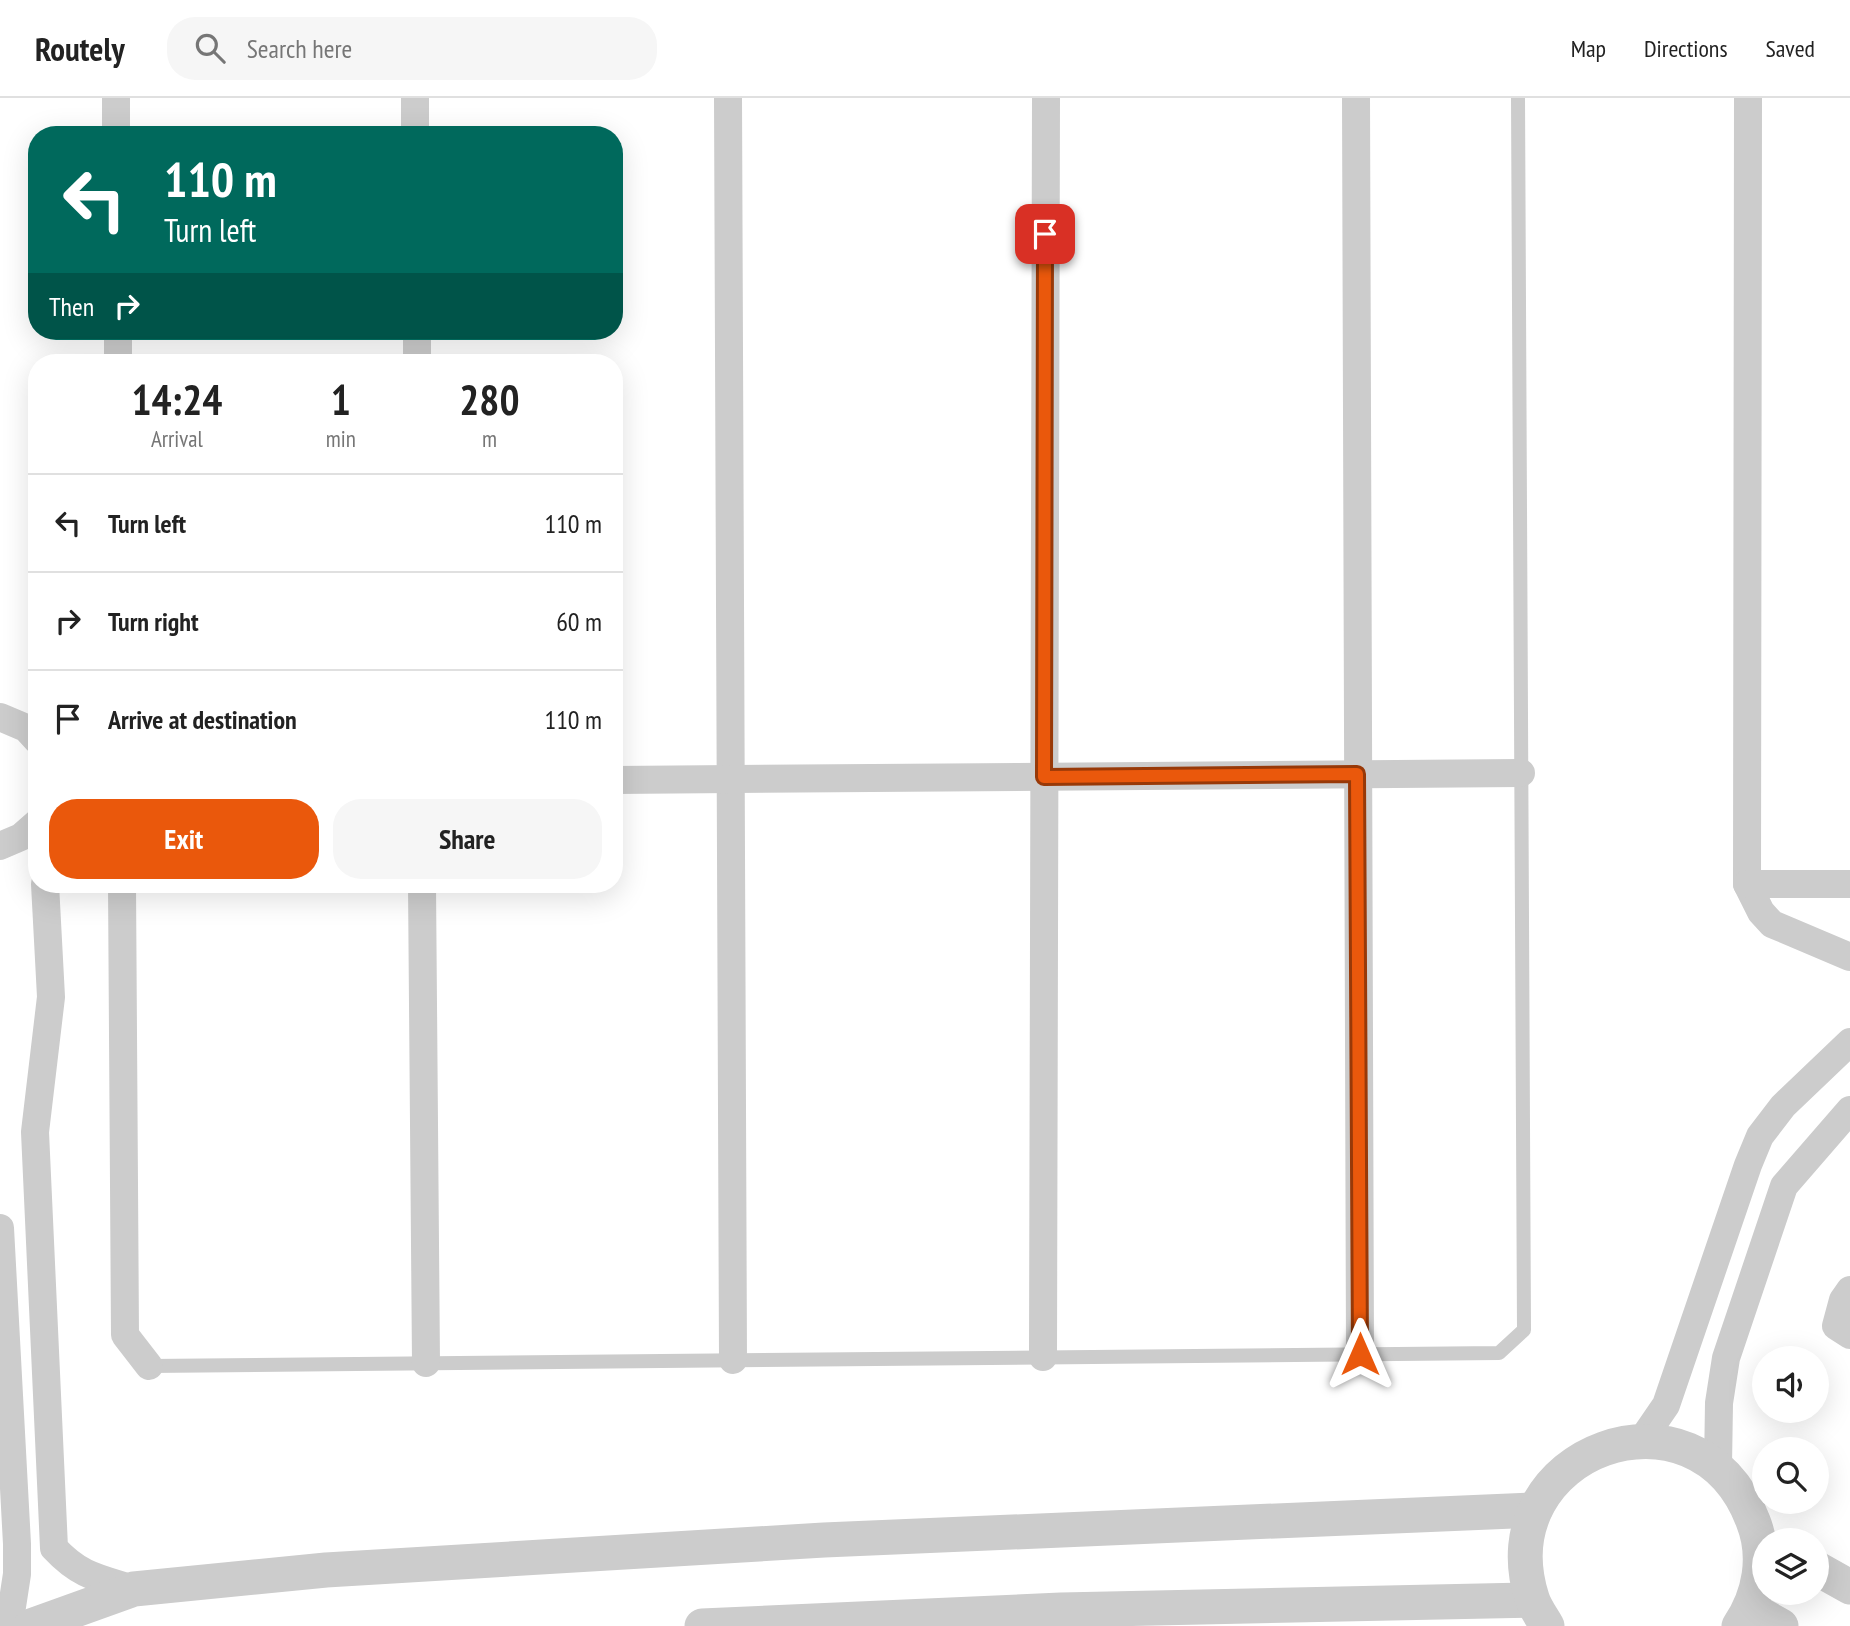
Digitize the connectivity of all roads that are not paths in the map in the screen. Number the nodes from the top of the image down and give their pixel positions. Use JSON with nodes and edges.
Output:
{"nodes":[{"id":1,"x":116,"y":98,"type":"edge"},
{"id":2,"x":415,"y":98,"type":"edge"},
{"id":3,"x":728,"y":98,"type":"edge"},
{"id":4,"x":1046,"y":98,"type":"edge"},
{"id":5,"x":1356,"y":98,"type":"edge"},
{"id":6,"x":1518,"y":98,"type":"edge"},
{"id":7,"x":1748,"y":98,"type":"edge"},
{"id":8,"x":116,"y":126,"type":"edge"},
{"id":9,"x":415,"y":126,"type":"edge"},
{"id":10,"x":0,"y":717,"type":"edge"},
{"id":11,"x":28,"y":730,"type":"edge"},
{"id":12,"x":1521,"y":773,"type":"junction"},
{"id":13,"x":1357,"y":774,"type":"junction"},
{"id":14,"x":1044,"y":777,"type":"junction"},
{"id":15,"x":730,"y":779,"type":"junction"},
{"id":16,"x":623,"y":780,"type":"edge"},
{"id":17,"x":28,"y":831,"type":"edge"},
{"id":18,"x":0,"y":846,"type":"edge"},
{"id":19,"x":1747,"y":884,"type":"junction"},
{"id":20,"x":1850,"y":884,"type":"edge"},
{"id":21,"x":46,"y":893,"type":"edge"},
{"id":22,"x":122,"y":893,"type":"edge"},
{"id":23,"x":422,"y":893,"type":"edge"},
{"id":24,"x":1850,"y":957,"type":"edge"},
{"id":25,"x":1850,"y":1042,"type":"edge"},
{"id":26,"x":1850,"y":1110,"type":"edge"},
{"id":27,"x":0,"y":1228,"type":"edge"},
{"id":28,"x":1850,"y":1290,"type":"edge"},
{"id":29,"x":1850,"y":1335,"type":"edge"},
{"id":30,"x":1360,"y":1354,"type":"junction"},
{"id":31,"x":1043,"y":1357,"type":"junction"},
{"id":32,"x":733,"y":1360,"type":"junction"},
{"id":33,"x":426,"y":1363,"type":"junction"},
{"id":34,"x":149,"y":1366,"type":"joint"},
{"id":35,"x":1642,"y":1440,"type":"junction"},
{"id":36,"x":1718,"y":1466,"type":"junction"},
{"id":37,"x":1535,"y":1510,"type":"junction"},
{"id":38,"x":1758,"y":1528,"type":"edge"},
{"id":39,"x":1829,"y":1575,"type":"edge"},
{"id":40,"x":1850,"y":1587,"type":"edge"},
{"id":41,"x":134,"y":1590,"type":"junction"},
{"id":42,"x":1752,"y":1598,"type":"edge"},
{"id":43,"x":1539,"y":1613,"type":"edge"},
{"id":44,"x":1745,"y":1618,"type":"edge"},
{"id":45,"x":9,"y":1626,"type":"edge"},
{"id":46,"x":32,"y":1626,"type":"edge"},
{"id":47,"x":702,"y":1626,"type":"edge"},
{"id":48,"x":1781,"y":1626,"type":"edge"}],
"edges":[{"from":1,"to":8,"type":"street"},
{"from":2,"to":9,"type":"street"},
{"from":3,"to":15,"type":"street"},
{"from":4,"to":14,"type":"street"},
{"from":5,"to":13,"type":"street"},
{"from":6,"to":12,"type":"lane"},
{"from":7,"to":19,"type":"street"},
{"from":10,"to":11,"type":"street"},
{"from":12,"to":13,"type":"street"},
{"from":12,"to":30,"type":"lane"},
{"from":13,"to":14,"type":"street"},
{"from":13,"to":30,"type":"street"},
{"from":14,"to":15,"type":"street"},
{"from":14,"to":31,"type":"street"},
{"from":15,"to":16,"type":"street"},
{"from":15,"to":32,"type":"street"},
{"from":17,"to":18,"type":"street"},
{"from":19,"to":20,"type":"street"},
{"from":19,"to":24,"type":"street"},
{"from":21,"to":41,"type":"street"},
{"from":22,"to":34,"type":"street"},
{"from":23,"to":33,"type":"street"},
{"from":25,"to":35,"type":"street"},
{"from":26,"to":36,"type":"street"},
{"from":27,"to":45,"type":"street"},
{"from":28,"to":29,"type":"street"},
{"from":30,"to":31,"type":"lane"},
{"from":31,"to":32,"type":"lane"},
{"from":32,"to":33,"type":"lane"},
{"from":33,"to":34,"type":"lane"},
{"from":35,"to":36,"type":"street"},
{"from":35,"to":37,"type":"street"},
{"from":36,"to":38,"type":"street"},
{"from":37,"to":41,"type":"street"},
{"from":37,"to":43,"type":"street"},
{"from":39,"to":40,"type":"street"},
{"from":41,"to":46,"type":"street"},
{"from":42,"to":44,"type":"street"},
{"from":43,"to":47,"type":"street"},
{"from":44,"to":48,"type":"street"}]}
